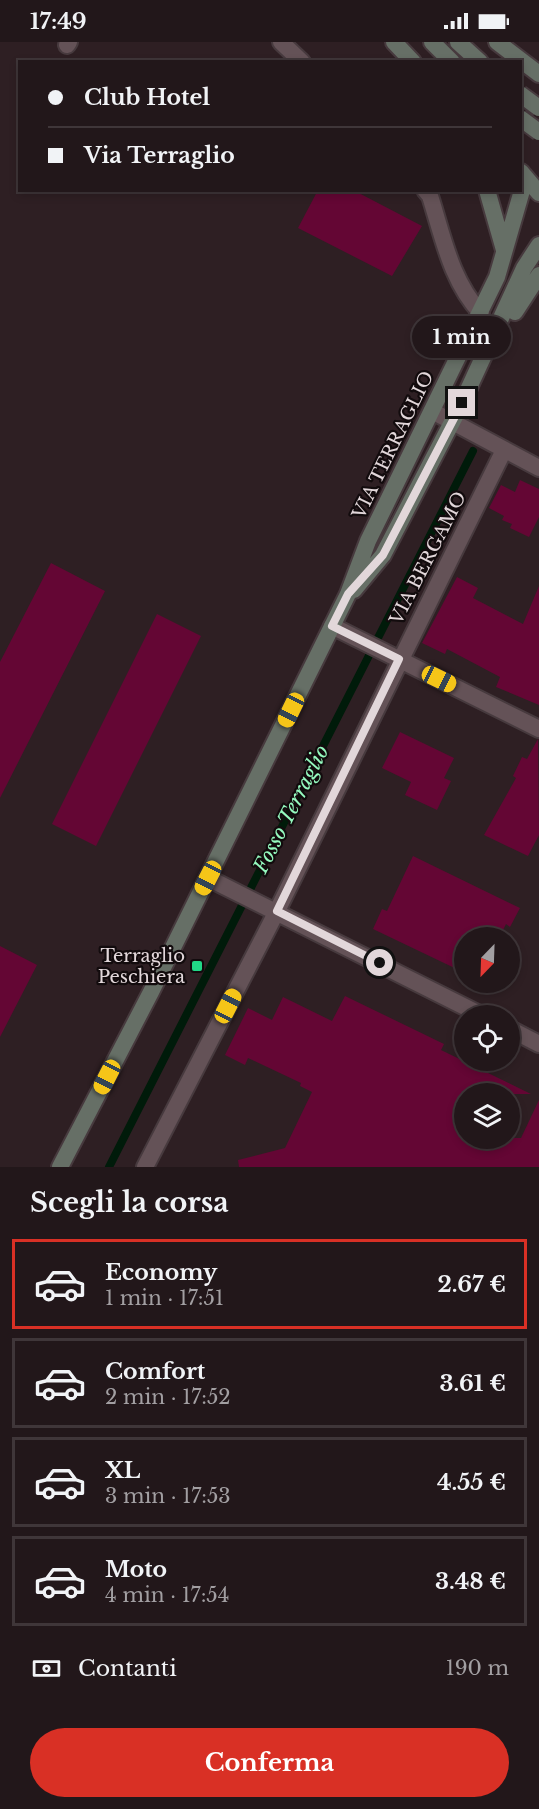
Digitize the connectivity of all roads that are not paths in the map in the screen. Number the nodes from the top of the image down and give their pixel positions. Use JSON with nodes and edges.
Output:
{"nodes":[{"id":1,"x":282,"y":42,"type":"edge"},
{"id":2,"x":394,"y":42,"type":"edge"},
{"id":3,"x":432,"y":42,"type":"edge"},
{"id":4,"x":458,"y":42,"type":"edge"},
{"id":5,"x":497,"y":42,"type":"edge"},
{"id":6,"x":410,"y":59,"type":"edge"},
{"id":7,"x":300,"y":60,"type":"edge"},
{"id":8,"x":450,"y":60,"type":"edge"},
{"id":9,"x":478,"y":60,"type":"edge"},
{"id":10,"x":521,"y":60,"type":"edge"},
{"id":11,"x":522,"y":61,"type":"edge"},
{"id":12,"x":539,"y":74,"type":"edge"},
{"id":13,"x":522,"y":95,"type":"edge"},
{"id":14,"x":539,"y":106,"type":"edge"},
{"id":15,"x":522,"y":119,"type":"edge"},
{"id":16,"x":522,"y":126,"type":"edge"},
{"id":17,"x":539,"y":132,"type":"edge"},
{"id":18,"x":523,"y":175,"type":"edge"},
{"id":19,"x":427,"y":192,"type":"edge"},
{"id":20,"x":488,"y":192,"type":"edge"},
{"id":21,"x":519,"y":192,"type":"edge"},
{"id":22,"x":539,"y":193,"type":"edge"},
{"id":23,"x":539,"y":245,"type":"edge"},
{"id":24,"x":505,"y":255,"type":"junction"},
{"id":25,"x":539,"y":275,"type":"edge"},
{"id":26,"x":481,"y":313,"type":"junction"},
{"id":27,"x":462,"y":403,"type":"junction"},
{"id":28,"x":432,"y":411,"type":"junction"},
{"id":29,"x":452,"y":422,"type":"junction"},
{"id":30,"x":504,"y":450,"type":"junction"},
{"id":31,"x":539,"y":468,"type":"edge"},
{"id":32,"x":348,"y":594,"type":"junction"},
{"id":33,"x":332,"y":626,"type":"junction"},
{"id":34,"x":394,"y":656,"type":"junction"},
{"id":35,"x":539,"y":729,"type":"edge"},
{"id":36,"x":208,"y":878,"type":"junction"},
{"id":37,"x":277,"y":911,"type":"junction"},
{"id":38,"x":461,"y":1005,"type":"edge"},
{"id":39,"x":520,"y":1034,"type":"edge"},
{"id":40,"x":539,"y":1044,"type":"edge"},
{"id":41,"x":66,"y":1165,"type":"edge"},
{"id":42,"x":145,"y":1167,"type":"edge"}],
"edges":[{"from":1,"to":7,"type":"street"},
{"from":2,"to":6,"type":"main road"},
{"from":3,"to":8,"type":"main road"},
{"from":4,"to":9,"type":"main road"},
{"from":5,"to":10,"type":"main road"},
{"from":11,"to":12,"type":"main road"},
{"from":13,"to":14,"type":"main road","bridge":true},
{"from":14,"to":16,"type":"main road"},
{"from":15,"to":17,"type":"main road","bridge":true},
{"from":18,"to":22,"type":"main road"},
{"from":19,"to":26,"type":"street"},
{"from":20,"to":24,"type":"main road"},
{"from":21,"to":24,"type":"main road","name":"VIA TERRAGLIO"},
{"from":23,"to":27,"type":"main road","name":"VIA TERRAGLIO"},
{"from":24,"to":26,"type":"main road","name":"VIA TERRAGLIO"},
{"from":25,"to":27,"type":"main road"},
{"from":26,"to":28,"type":"main road","name":"VIA TERRAGLIO"},
{"from":27,"to":29,"type":"main road","name":"VIA TERRAGLIO"},
{"from":28,"to":29,"type":"street"},
{"from":28,"to":32,"type":"main road","name":"VIA TERRAGLIO"},
{"from":29,"to":30,"type":"street"},
{"from":29,"to":32,"type":"main road","name":"VIA TERRAGLIO"},
{"from":30,"to":31,"type":"street"},
{"from":30,"to":34,"type":"street","name":"VIA BERGAMO"},
{"from":32,"to":33,"type":"main road","name":"VIA TERRAGLIO"},
{"from":33,"to":34,"type":"street"},
{"from":33,"to":36,"type":"main road","name":"VIA TERRAGLIO"},
{"from":34,"to":35,"type":"street"},
{"from":34,"to":37,"type":"street","name":"VIA BERGAMO"},
{"from":36,"to":37,"type":"street"},
{"from":36,"to":41,"type":"main road","name":"VIA TERRAGLIO"},
{"from":37,"to":38,"type":"street"},
{"from":37,"to":42,"type":"street","name":"VIA BERGAMO"},
{"from":39,"to":40,"type":"street"}]}
